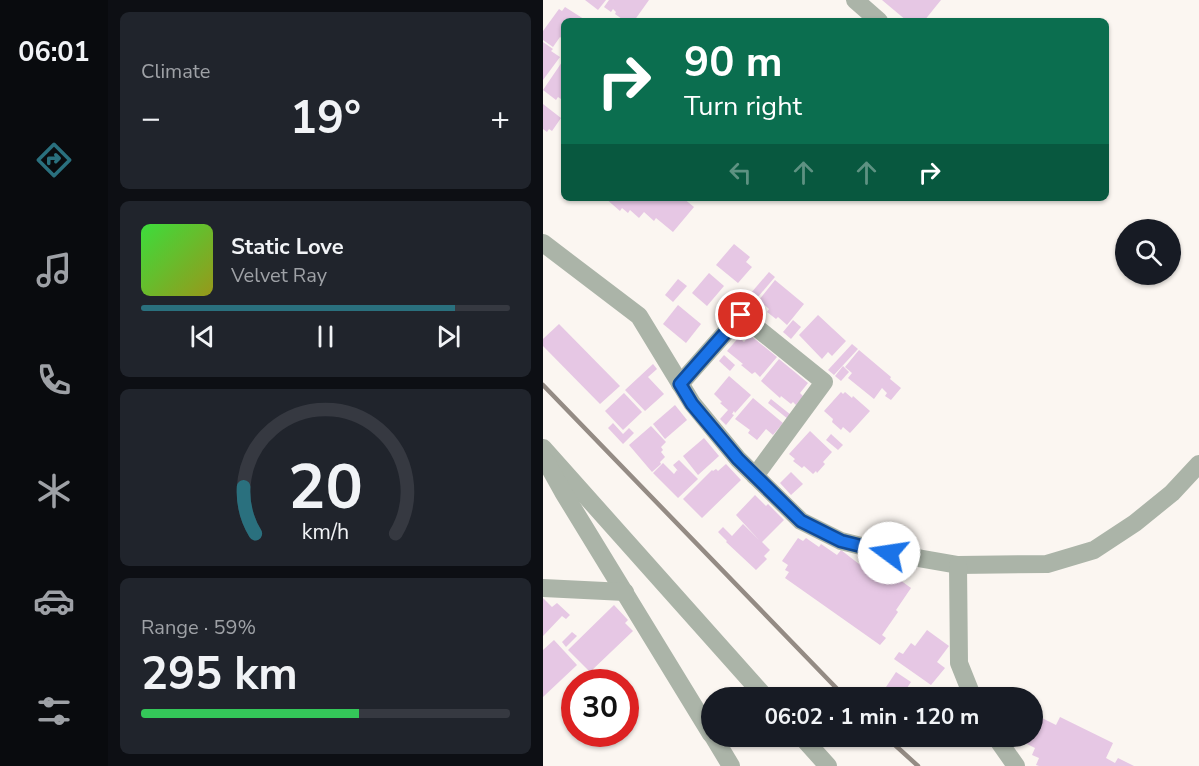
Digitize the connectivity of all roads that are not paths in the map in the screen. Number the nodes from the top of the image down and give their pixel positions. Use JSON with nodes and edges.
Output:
{"nodes":[{"id":1,"x":855,"y":0,"type":"edge"},
{"id":2,"x":876,"y":18,"type":"edge"},
{"id":3,"x":543,"y":243,"type":"edge"},
{"id":4,"x":680,"y":384,"type":"junction"},
{"id":5,"x":543,"y":448,"type":"edge"},
{"id":6,"x":543,"y":456,"type":"edge"},
{"id":7,"x":1199,"y":464,"type":"edge"},
{"id":8,"x":755,"y":476,"type":"junction"},
{"id":9,"x":958,"y":565,"type":"junction"},
{"id":10,"x":543,"y":588,"type":"edge"},
{"id":11,"x":625,"y":592,"type":"junction"},
{"id":12,"x":757,"y":687,"type":"edge"},
{"id":13,"x":969,"y":687,"type":"edge"},
{"id":14,"x":701,"y":717,"type":"edge"},
{"id":15,"x":719,"y":747,"type":"edge"},
{"id":16,"x":811,"y":747,"type":"edge"},
{"id":17,"x":1003,"y":747,"type":"edge"},
{"id":18,"x":731,"y":766,"type":"edge"},
{"id":19,"x":828,"y":766,"type":"edge"},
{"id":20,"x":1016,"y":766,"type":"edge"}],
"edges":[{"from":1,"to":2,"type":"street"},
{"from":3,"to":4,"type":"street"},
{"from":4,"to":8,"type":"street"},
{"from":4,"to":8,"type":"street"},
{"from":5,"to":12,"type":"street"},
{"from":6,"to":11,"type":"street"},
{"from":7,"to":9,"type":"street"},
{"from":8,"to":9,"type":"street"},
{"from":9,"to":13,"type":"street"},
{"from":10,"to":11,"type":"street"},
{"from":11,"to":14,"type":"street"},
{"from":15,"to":18,"type":"street"},
{"from":16,"to":19,"type":"street"},
{"from":17,"to":20,"type":"street"}]}
